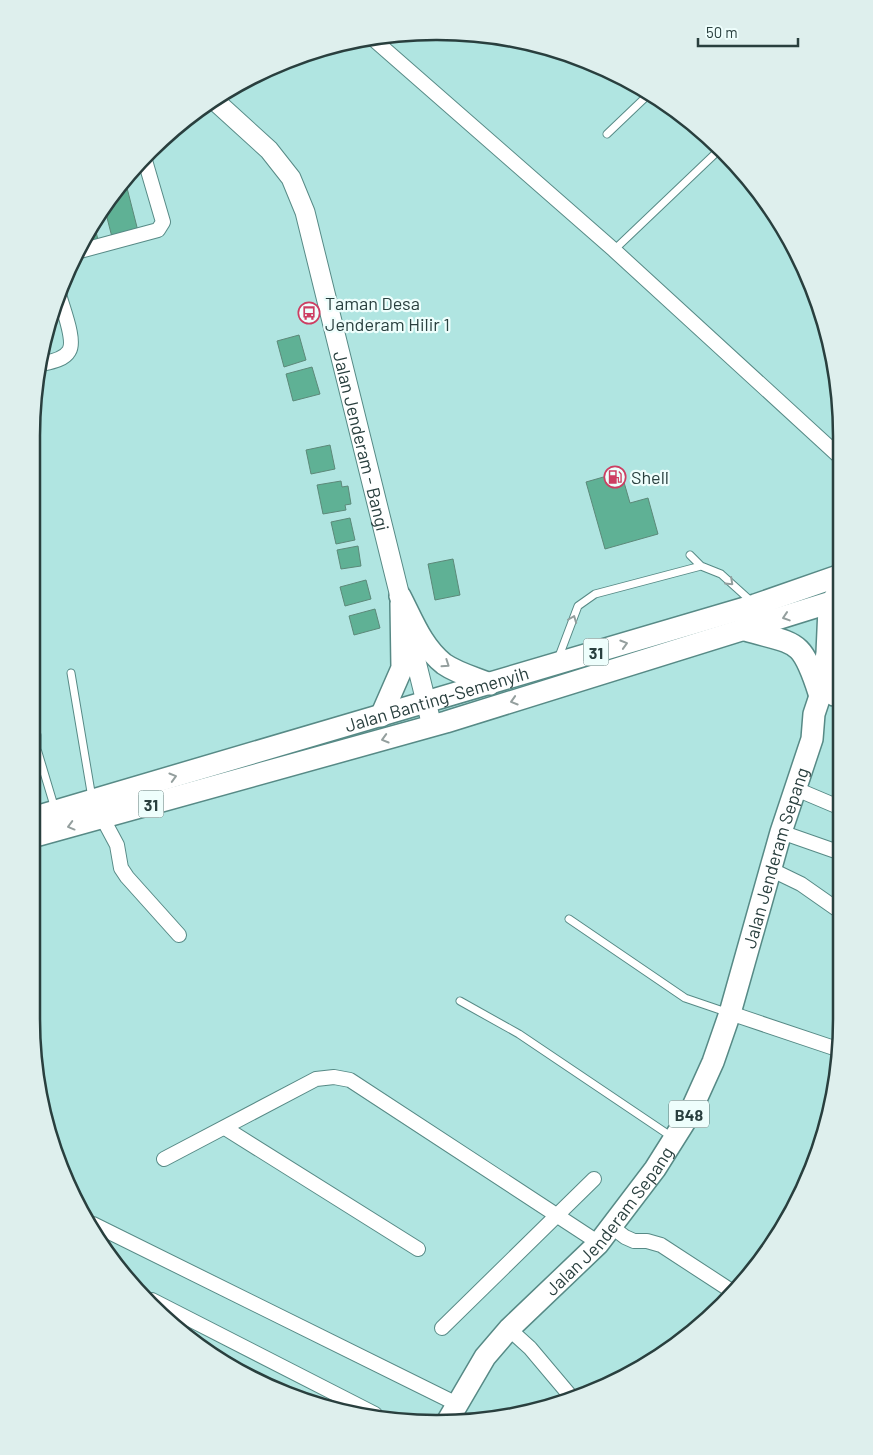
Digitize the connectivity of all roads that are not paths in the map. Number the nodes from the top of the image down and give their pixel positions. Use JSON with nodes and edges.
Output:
{"nodes":[{"id":1,"x":379,"y":44,"type":"edge"},
{"id":2,"x":645,"y":99,"type":"edge"},
{"id":3,"x":218,"y":106,"type":"edge"},
{"id":4,"x":608,"y":134,"type":"dead end"},
{"id":5,"x":715,"y":154,"type":"edge"},
{"id":6,"x":147,"y":166,"type":"edge"},
{"id":7,"x":87,"y":249,"type":"edge"},
{"id":8,"x":614,"y":250,"type":"junction"},
{"id":9,"x":62,"y":305,"type":"edge"},
{"id":10,"x":47,"y":362,"type":"edge"},
{"id":11,"x":833,"y":448,"type":"edge"},
{"id":12,"x":690,"y":555,"type":"dead end"},
{"id":13,"x":701,"y":566,"type":"junction"},
{"id":14,"x":833,"y":578,"type":"edge"},
{"id":15,"x":400,"y":596,"type":"junction"},
{"id":16,"x":833,"y":596,"type":"edge"},
{"id":17,"x":833,"y":598,"type":"edge"},
{"id":18,"x":760,"y":603,"type":"junction"},
{"id":19,"x":833,"y":603,"type":"edge"},
{"id":20,"x":745,"y":630,"type":"junction"},
{"id":21,"x":556,"y":664,"type":"junction"},
{"id":22,"x":71,"y":673,"type":"dead end"},
{"id":23,"x":490,"y":684,"type":"junction"},
{"id":24,"x":832,"y":692,"type":"edge"},
{"id":25,"x":426,"y":703,"type":"junction"},
{"id":26,"x":381,"y":716,"type":"junction"},
{"id":27,"x":432,"y":726,"type":"junction"},
{"id":28,"x":40,"y":759,"type":"edge"},
{"id":29,"x":796,"y":789,"type":"junction"},
{"id":30,"x":833,"y":805,"type":"edge"},
{"id":31,"x":98,"y":809,"type":"junction"},
{"id":32,"x":56,"y":812,"type":"junction"},
{"id":33,"x":40,"y":816,"type":"edge"},
{"id":34,"x":781,"y":832,"type":"junction"},
{"id":35,"x":40,"y":833,"type":"edge"},
{"id":36,"x":833,"y":849,"type":"edge"},
{"id":37,"x":770,"y":869,"type":"junction"},
{"id":38,"x":833,"y":906,"type":"edge"},
{"id":39,"x":569,"y":919,"type":"dead end"},
{"id":40,"x":179,"y":935,"type":"dead end"},
{"id":41,"x":460,"y":1001,"type":"dead end"},
{"id":42,"x":730,"y":1013,"type":"junction"},
{"id":43,"x":832,"y":1047,"type":"edge"},
{"id":44,"x":225,"y":1128,"type":"junction"},
{"id":45,"x":674,"y":1138,"type":"junction"},
{"id":46,"x":164,"y":1159,"type":"dead end"},
{"id":47,"x":594,"y":1180,"type":"dead end"},
{"id":48,"x":557,"y":1216,"type":"junction"},
{"id":49,"x":612,"y":1227,"type":"junction"},
{"id":50,"x":100,"y":1228,"type":"edge"},
{"id":51,"x":599,"y":1243,"type":"junction"},
{"id":52,"x":418,"y":1249,"type":"dead end"},
{"id":53,"x":727,"y":1288,"type":"edge"},
{"id":54,"x":163,"y":1306,"type":"edge"},
{"id":55,"x":442,"y":1328,"type":"dead end"},
{"id":56,"x":509,"y":1329,"type":"junction"},
{"id":57,"x":568,"y":1393,"type":"edge"},
{"id":58,"x":363,"y":1408,"type":"edge"},
{"id":59,"x":452,"y":1413,"type":"edge"}],
"edges":[{"from":1,"to":8,"type":"street"},
{"from":2,"to":4,"type":"lane"},
{"from":3,"to":15,"type":"main road","name":"Jalan Jenderam - Bangi"},
{"from":5,"to":8,"type":"lane"},
{"from":6,"to":7,"type":"street"},
{"from":8,"to":11,"type":"street"},
{"from":9,"to":10,"type":"street"},
{"from":12,"to":13,"type":"lane"},
{"from":13,"to":18,"type":"lane","one_way":true},
{"from":21,"to":13,"type":"lane","one_way":true},
{"from":14,"to":18,"type":"main road","name":"Jalan Banting-Semenyih","number":"31"},
{"from":15,"to":23,"type":"main road","one_way":true},
{"from":15,"to":25,"type":"main road","name":"Jalan Jenderam - Bangi"},
{"from":15,"to":26,"type":"main road"},
{"from":16,"to":18,"type":"main road"},
{"from":17,"to":20,"type":"main road","name":"Jalan Banting-Semenyih","number":"31","one_way":true},
{"from":21,"to":18,"type":"main road","name":"Jalan Banting-Semenyih","number":"31","one_way":true},
{"from":19,"to":24,"type":"main road","number":"B48"},
{"from":20,"to":24,"type":"main road"},
{"from":20,"to":27,"type":"main road","name":"Jalan Banting-Semenyih","number":"31","one_way":true},
{"from":21,"to":23,"type":"main road","name":"Jalan Banting-Semenyih","number":"31"},
{"from":22,"to":31,"type":"lane"},
{"from":23,"to":25,"type":"main road","name":"Jalan Banting-Semenyih","number":"31"},
{"from":24,"to":29,"type":"main road","name":"Jalan Jenderam Sepang","number":"B48"},
{"from":25,"to":26,"type":"main road","name":"Jalan Banting-Semenyih","number":"31"},
{"from":25,"to":27,"type":"main road","name":"Jalan Jenderam - Bangi"},
{"from":31,"to":26,"type":"main road","name":"Jalan Banting-Semenyih","number":"31","one_way":true},
{"from":27,"to":31,"type":"main road","name":"Jalan Banting-Semenyih","number":"31","one_way":true},
{"from":28,"to":32,"type":"lane"},
{"from":29,"to":30,"type":"street"},
{"from":29,"to":34,"type":"main road","name":"Jalan Jenderam Sepang","number":"B48"},
{"from":31,"to":32,"type":"main road","name":"Jalan Banting-Semenyih","number":"31"},
{"from":31,"to":35,"type":"main road","name":"Jalan Banting-Semenyih","number":"31","one_way":true},
{"from":31,"to":40,"type":"street"},
{"from":32,"to":33,"type":"main road","name":"Jalan Banting-Semenyih","number":"31"},
{"from":34,"to":36,"type":"street"},
{"from":34,"to":37,"type":"main road","name":"Jalan Jenderam Sepang","number":"B48"},
{"from":37,"to":38,"type":"street"},
{"from":37,"to":42,"type":"main road","name":"Jalan Jenderam Sepang","number":"B48"},
{"from":39,"to":42,"type":"lane"},
{"from":41,"to":45,"type":"lane"},
{"from":42,"to":43,"type":"street"},
{"from":42,"to":45,"type":"main road","name":"Jalan Jenderam Sepang","number":"B48"},
{"from":44,"to":46,"type":"street"},
{"from":44,"to":48,"type":"street"},
{"from":44,"to":52,"type":"street"},
{"from":45,"to":49,"type":"main road","name":"Jalan Jenderam Sepang","number":"B48"},
{"from":47,"to":48,"type":"street"},
{"from":48,"to":51,"type":"street"},
{"from":48,"to":55,"type":"street"},
{"from":49,"to":51,"type":"main road","name":"Jalan Jenderam Sepang","number":"B48"},
{"from":49,"to":53,"type":"street"},
{"from":50,"to":59,"type":"street"},
{"from":51,"to":56,"type":"main road","name":"Jalan Jenderam Sepang","number":"B48"},
{"from":54,"to":58,"type":"street"},
{"from":56,"to":57,"type":"street"},
{"from":56,"to":59,"type":"main road","name":"Jalan Jenderam Sepang","number":"B48"}]}
